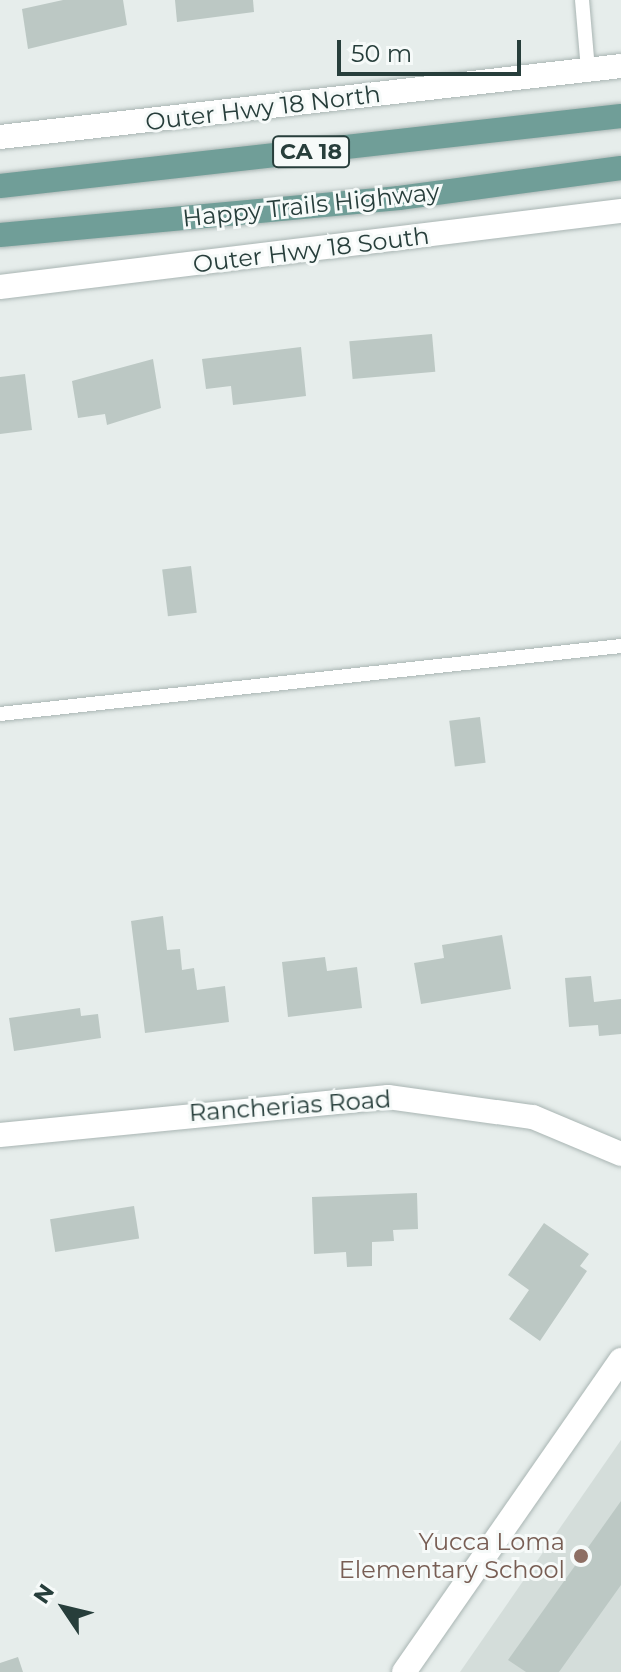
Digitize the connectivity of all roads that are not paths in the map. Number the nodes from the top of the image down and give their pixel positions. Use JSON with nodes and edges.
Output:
{"nodes":[{"id":1,"x":582,"y":0,"type":"edge"},
{"id":2,"x":621,"y":66,"type":"edge"},
{"id":3,"x":588,"y":70,"type":"junction"},
{"id":4,"x":621,"y":116,"type":"edge"},
{"id":5,"x":0,"y":137,"type":"edge"},
{"id":6,"x":621,"y":168,"type":"edge"},
{"id":7,"x":0,"y":186,"type":"edge"},
{"id":8,"x":621,"y":211,"type":"edge"},
{"id":9,"x":0,"y":235,"type":"edge"},
{"id":10,"x":0,"y":287,"type":"edge"},
{"id":11,"x":621,"y":646,"type":"edge"},
{"id":12,"x":0,"y":714,"type":"edge"},
{"id":13,"x":0,"y":1135,"type":"edge"},
{"id":14,"x":621,"y":1154,"type":"edge"},
{"id":15,"x":621,"y":1360,"type":"edge"},
{"id":16,"x":404,"y":1672,"type":"edge"}],
"edges":[{"from":1,"to":3,"type":"lane"},
{"from":2,"to":3,"type":"street","name":"Outer Hwy 18 North"},
{"from":3,"to":5,"type":"street","name":"Outer Hwy 18 North"},
{"from":4,"to":7,"type":"main road","number":"CA 18"},
{"from":6,"to":9,"type":"main road","name":"Happy Trails Highway","number":"CA 18"},
{"from":8,"to":10,"type":"street","name":"Outer Hwy 18 South"},
{"from":11,"to":12,"type":"lane"},
{"from":13,"to":14,"type":"street","name":"Rancherias Road"},
{"from":15,"to":16,"type":"street"}]}
